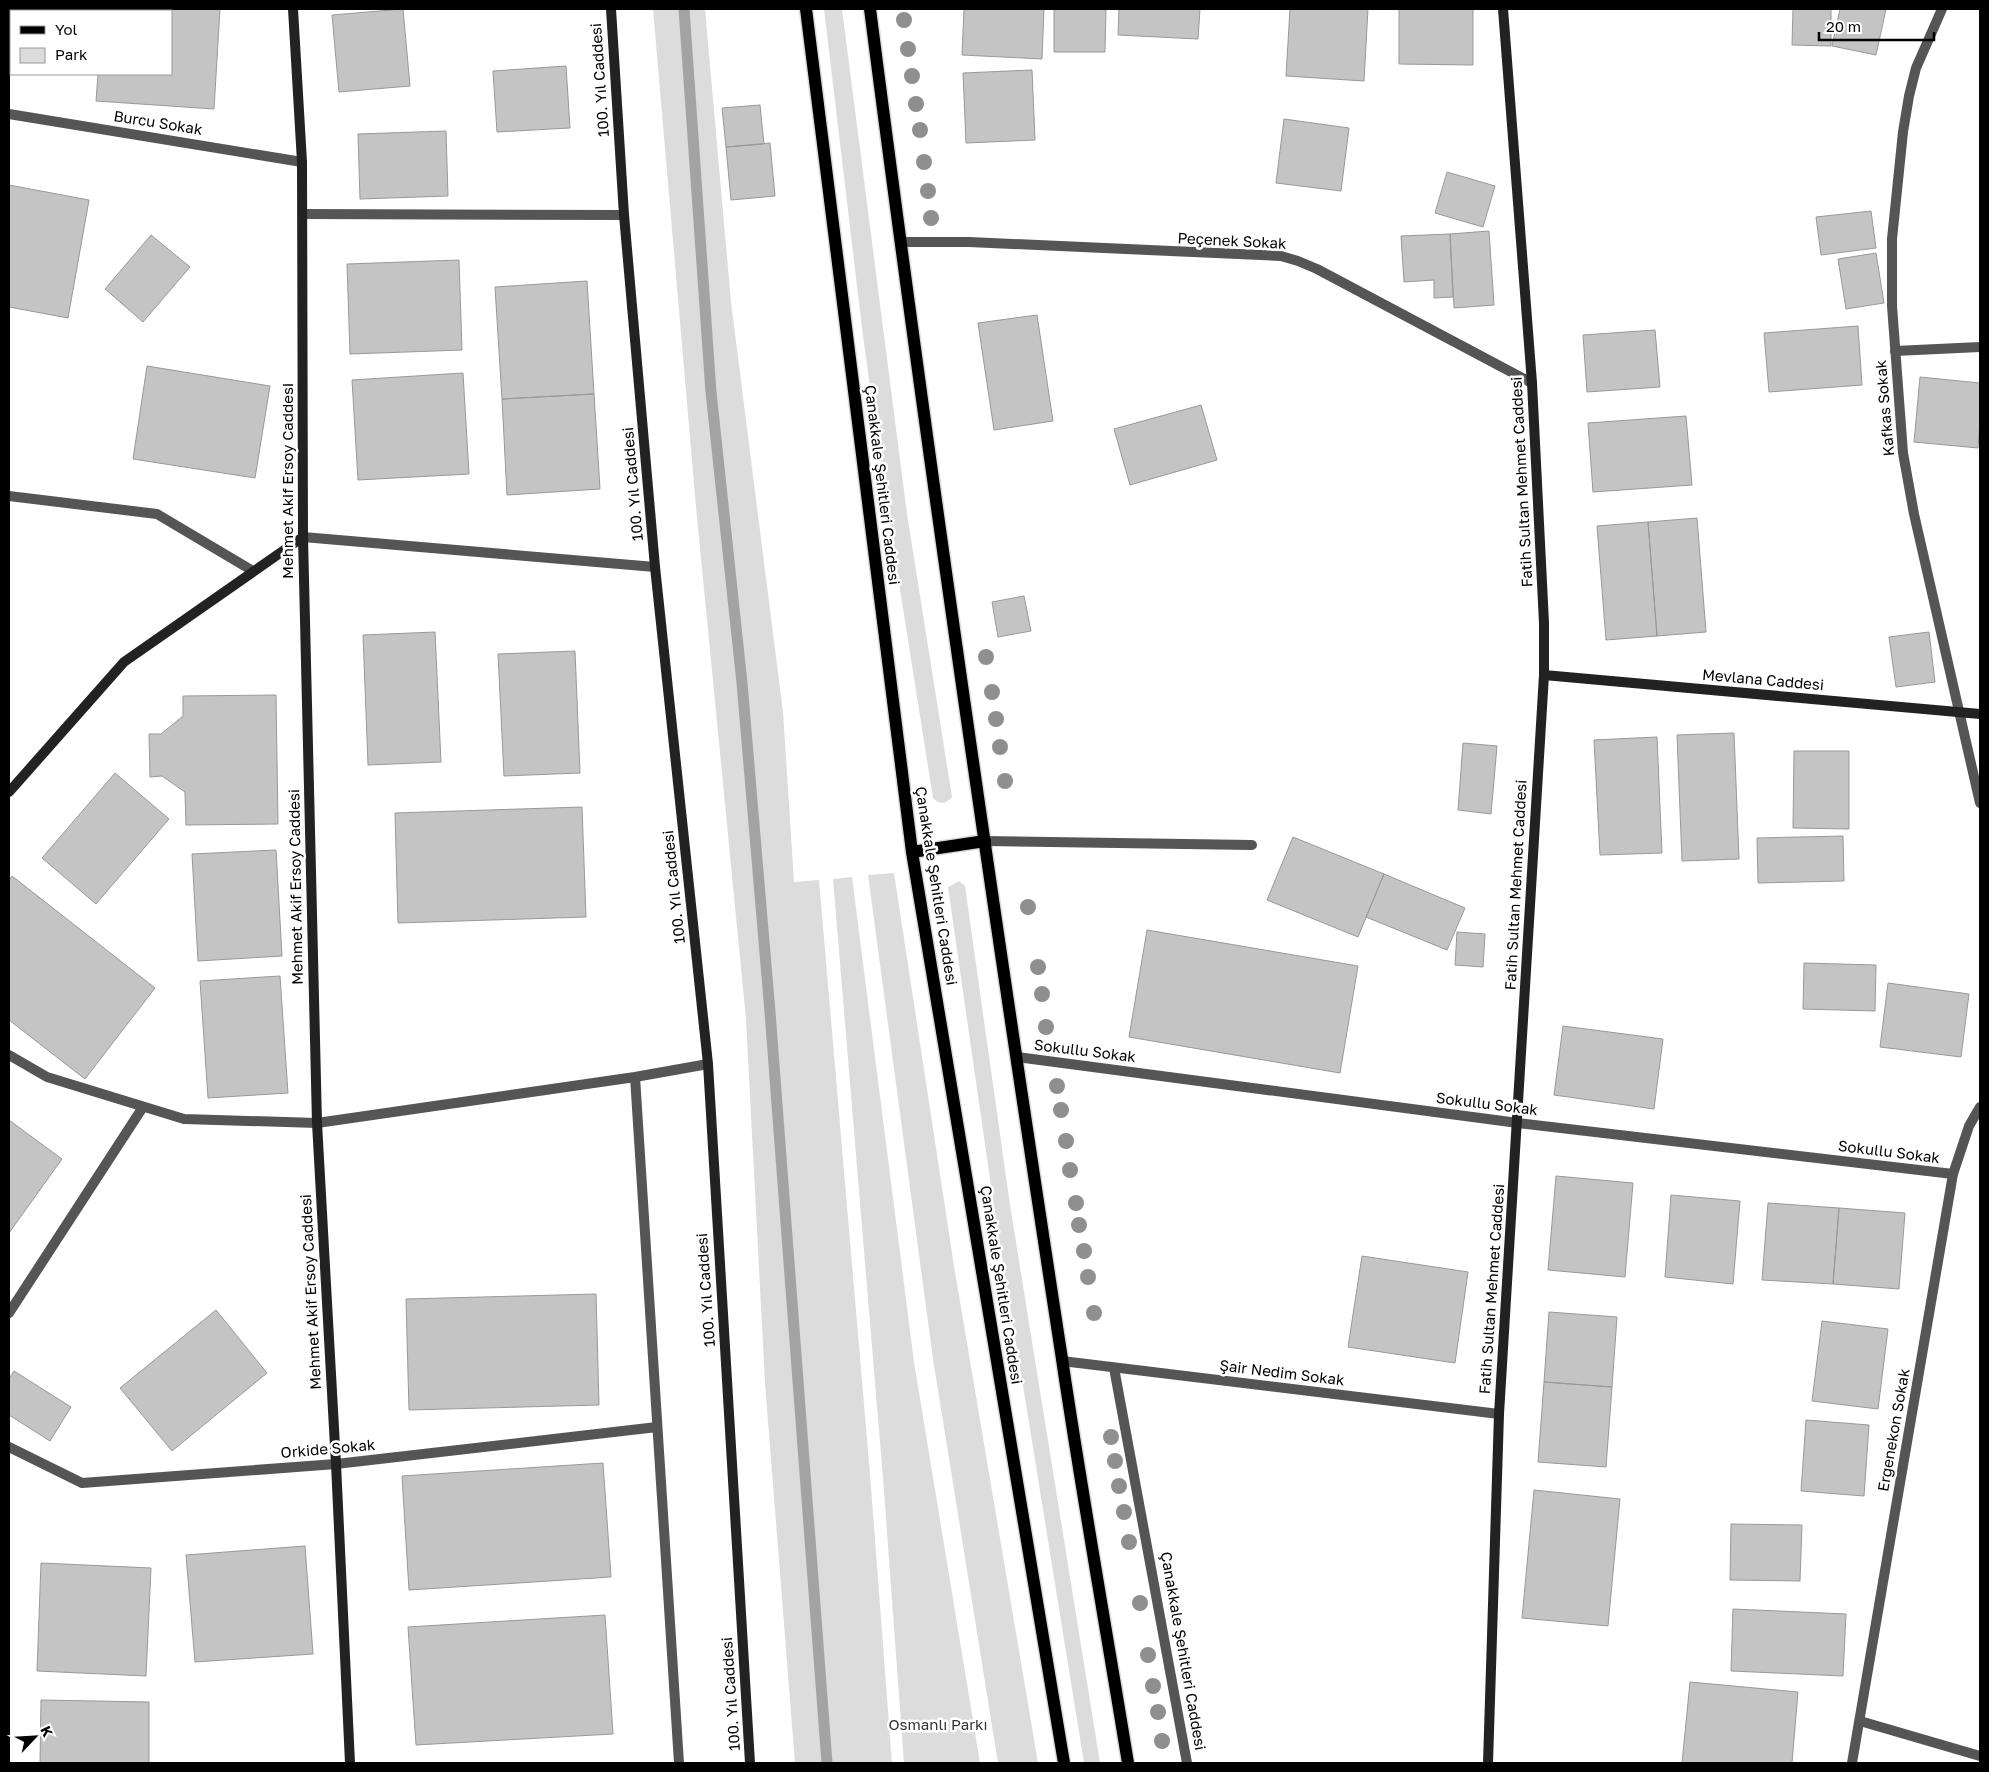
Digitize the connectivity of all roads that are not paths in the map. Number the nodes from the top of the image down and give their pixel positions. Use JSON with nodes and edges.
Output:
{"nodes":[{"id":1,"x":293,"y":9,"type":"edge"},
{"id":2,"x":610,"y":9,"type":"edge"},
{"id":3,"x":806,"y":9,"type":"edge"},
{"id":4,"x":870,"y":9,"type":"edge"},
{"id":5,"x":1503,"y":9,"type":"edge"},
{"id":6,"x":1942,"y":9,"type":"edge"},
{"id":7,"x":9,"y":114,"type":"edge"},
{"id":8,"x":302,"y":162,"type":"junction"},
{"id":9,"x":303,"y":214,"type":"junction"},
{"id":10,"x":624,"y":215,"type":"junction"},
{"id":11,"x":900,"y":242,"type":"junction"},
{"id":12,"x":1980,"y":347,"type":"edge"},
{"id":13,"x":1895,"y":352,"type":"junction"},
{"id":14,"x":1532,"y":383,"type":"junction"},
{"id":15,"x":9,"y":496,"type":"edge"},
{"id":16,"x":303,"y":536,"type":"junction"},
{"id":17,"x":655,"y":567,"type":"junction"},
{"id":18,"x":253,"y":571,"type":"junction"},
{"id":19,"x":1544,"y":675,"type":"junction"},
{"id":20,"x":1961,"y":713,"type":"junction"},
{"id":21,"x":1980,"y":714,"type":"edge"},
{"id":22,"x":9,"y":792,"type":"edge"},
{"id":23,"x":1980,"y":803,"type":"edge"},
{"id":24,"x":985,"y":841,"type":"junction"},
{"id":25,"x":1252,"y":845,"type":"dead end"},
{"id":26,"x":912,"y":852,"type":"junction"},
{"id":27,"x":9,"y":1055,"type":"edge"},
{"id":28,"x":1017,"y":1057,"type":"junction"},
{"id":29,"x":708,"y":1064,"type":"junction"},
{"id":30,"x":635,"y":1077,"type":"junction"},
{"id":31,"x":143,"y":1107,"type":"junction"},
{"id":32,"x":1980,"y":1107,"type":"edge"},
{"id":33,"x":316,"y":1123,"type":"junction"},
{"id":34,"x":1518,"y":1123,"type":"junction"},
{"id":35,"x":1953,"y":1174,"type":"junction"},
{"id":36,"x":9,"y":1313,"type":"edge"},
{"id":37,"x":1062,"y":1361,"type":"junction"},
{"id":38,"x":1114,"y":1368,"type":"junction"},
{"id":39,"x":1499,"y":1414,"type":"junction"},
{"id":40,"x":657,"y":1427,"type":"junction"},
{"id":41,"x":9,"y":1447,"type":"edge"},
{"id":42,"x":336,"y":1464,"type":"junction"},
{"id":43,"x":1860,"y":1721,"type":"junction"},
{"id":44,"x":1980,"y":1756,"type":"edge"},
{"id":45,"x":350,"y":1763,"type":"edge"},
{"id":46,"x":679,"y":1763,"type":"edge"},
{"id":47,"x":750,"y":1763,"type":"edge"},
{"id":48,"x":1064,"y":1763,"type":"edge"},
{"id":49,"x":1128,"y":1763,"type":"edge"},
{"id":50,"x":1187,"y":1763,"type":"edge"},
{"id":51,"x":1488,"y":1763,"type":"edge"},
{"id":52,"x":1852,"y":1763,"type":"edge"}],
"edges":[{"from":1,"to":8,"type":"street","name":"Mehmet Akif Ersoy Caddesi"},
{"from":2,"to":10,"type":"street","name":"100. Yıl Caddesi"},
{"from":3,"to":26,"type":"main road","name":"Çanakkale Şehitleri Caddesi"},
{"from":4,"to":11,"type":"main road"},
{"from":5,"to":14,"type":"street","name":"Fatih Sultan Mehmet Caddesi"},
{"from":6,"to":13,"type":"street","name":"Kafkas Sokak"},
{"from":7,"to":8,"type":"street","name":"Burcu Sokak"},
{"from":8,"to":9,"type":"street","name":"Mehmet Akif Ersoy Caddesi"},
{"from":9,"to":10,"type":"street"},
{"from":9,"to":16,"type":"street","name":"Mehmet Akif Ersoy Caddesi"},
{"from":10,"to":17,"type":"street","name":"100. Yıl Caddesi"},
{"from":11,"to":14,"type":"street","name":"Peçenek Sokak"},
{"from":11,"to":24,"type":"main road"},
{"from":12,"to":13,"type":"street"},
{"from":13,"to":20,"type":"street","name":"Kafkas Sokak"},
{"from":14,"to":19,"type":"street","name":"Fatih Sultan Mehmet Caddesi"},
{"from":15,"to":18,"type":"street"},
{"from":16,"to":17,"type":"street"},
{"from":16,"to":18,"type":"street"},
{"from":16,"to":33,"type":"street","name":"Mehmet Akif Ersoy Caddesi"},
{"from":17,"to":29,"type":"street","name":"100. Yıl Caddesi"},
{"from":18,"to":22,"type":"street"},
{"from":19,"to":20,"type":"street","name":"Mevlana Caddesi"},
{"from":19,"to":34,"type":"street","name":"Fatih Sultan Mehmet Caddesi"},
{"from":20,"to":21,"type":"street","name":"Mevlana Caddesi"},
{"from":20,"to":23,"type":"street","name":"Kafkas Sokak"},
{"from":24,"to":25,"type":"street"},
{"from":24,"to":26,"type":"main road"},
{"from":24,"to":28,"type":"main road"},
{"from":26,"to":48,"type":"main road","name":"Çanakkale Şehitleri Caddesi"},
{"from":27,"to":31,"type":"street"},
{"from":28,"to":34,"type":"street","name":"Sokullu Sokak"},
{"from":28,"to":37,"type":"main road"},
{"from":29,"to":30,"type":"street"},
{"from":29,"to":47,"type":"street","name":"100. Yıl Caddesi"},
{"from":30,"to":33,"type":"street"},
{"from":30,"to":40,"type":"street"},
{"from":31,"to":33,"type":"street"},
{"from":31,"to":36,"type":"street"},
{"from":32,"to":35,"type":"street","name":"Ergenekon Sokak"},
{"from":33,"to":42,"type":"street","name":"Mehmet Akif Ersoy Caddesi"},
{"from":34,"to":35,"type":"street","name":"Sokullu Sokak"},
{"from":34,"to":39,"type":"street","name":"Fatih Sultan Mehmet Caddesi"},
{"from":35,"to":43,"type":"street","name":"Ergenekon Sokak"},
{"from":37,"to":38,"type":"street","name":"Şair Nedim Sokak"},
{"from":37,"to":49,"type":"main road"},
{"from":38,"to":39,"type":"street","name":"Şair Nedim Sokak"},
{"from":38,"to":50,"type":"street","name":"Çanakkale Şehitleri Caddesi"},
{"from":39,"to":51,"type":"street","name":"Fatih Sultan Mehmet Caddesi"},
{"from":40,"to":42,"type":"street","name":"Orkide Sokak"},
{"from":40,"to":46,"type":"street"},
{"from":41,"to":42,"type":"street","name":"Orkide Sokak"},
{"from":42,"to":45,"type":"street","name":"Mehmet Akif Ersoy Caddesi"},
{"from":43,"to":44,"type":"street"},
{"from":43,"to":52,"type":"street","name":"Ergenekon Sokak"}]}
